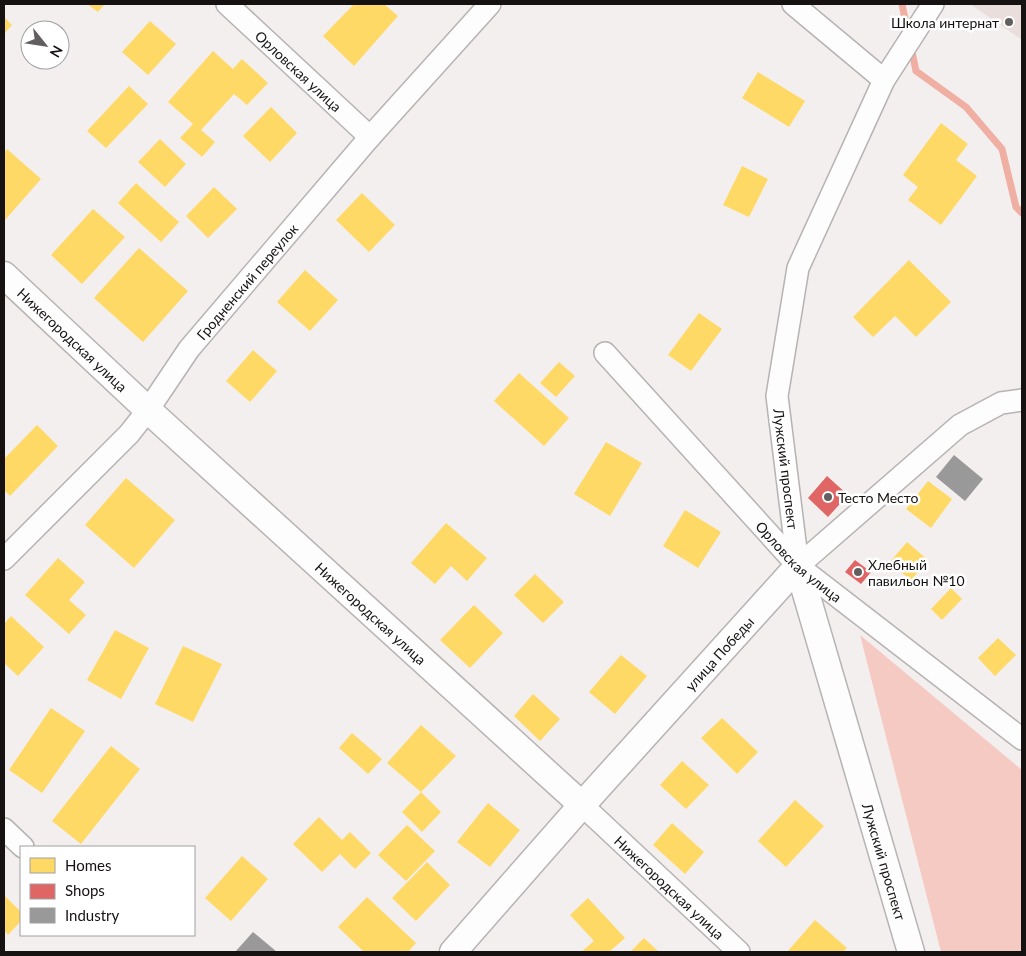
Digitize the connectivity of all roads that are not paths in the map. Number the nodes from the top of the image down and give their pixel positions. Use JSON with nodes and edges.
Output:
{"nodes":[{"id":1,"x":227,"y":4,"type":"edge"},
{"id":2,"x":490,"y":4,"type":"edge"},
{"id":3,"x":793,"y":4,"type":"edge"},
{"id":4,"x":933,"y":4,"type":"edge"},
{"id":5,"x":884,"y":80,"type":"junction"},
{"id":6,"x":370,"y":137,"type":"junction"},
{"id":7,"x":4,"y":275,"type":"edge"},
{"id":8,"x":605,"y":354,"type":"dead end"},
{"id":9,"x":1022,"y":400,"type":"edge"},
{"id":10,"x":148,"y":410,"type":"junction"},
{"id":11,"x":4,"y":559,"type":"edge"},
{"id":12,"x":798,"y":566,"type":"junction"},
{"id":13,"x":1022,"y":739,"type":"edge"},
{"id":14,"x":582,"y":805,"type":"junction"},
{"id":15,"x":4,"y":829,"type":"edge"},
{"id":16,"x":22,"y":846,"type":"edge"},
{"id":17,"x":453,"y":952,"type":"edge"},
{"id":18,"x":739,"y":952,"type":"edge"},
{"id":19,"x":911,"y":952,"type":"edge"}],
"edges":[{"from":1,"to":6,"type":"street","name":"Орловская улица"},
{"from":2,"to":6,"type":"street","name":"Гродненский переулок"},
{"from":3,"to":5,"type":"street"},
{"from":4,"to":5,"type":"street","name":"Лужский проспект"},
{"from":5,"to":12,"type":"street","name":"Лужский проспект"},
{"from":6,"to":10,"type":"street","name":"Гродненский переулок"},
{"from":7,"to":10,"type":"street","name":"Нижегородская улица"},
{"from":8,"to":12,"type":"street","name":"Орловская улица"},
{"from":9,"to":12,"type":"street","name":"улица Победы"},
{"from":10,"to":11,"type":"street","name":"Гродненский переулок"},
{"from":10,"to":14,"type":"street","name":"Нижегородская улица"},
{"from":12,"to":13,"type":"street","name":"Орловская улица"},
{"from":12,"to":14,"type":"street","name":"улица Победы"},
{"from":12,"to":19,"type":"street","name":"Лужский проспект"},
{"from":14,"to":17,"type":"street","name":"улица Победы"},
{"from":14,"to":18,"type":"street","name":"Нижегородская улица"},
{"from":15,"to":16,"type":"street"}]}
